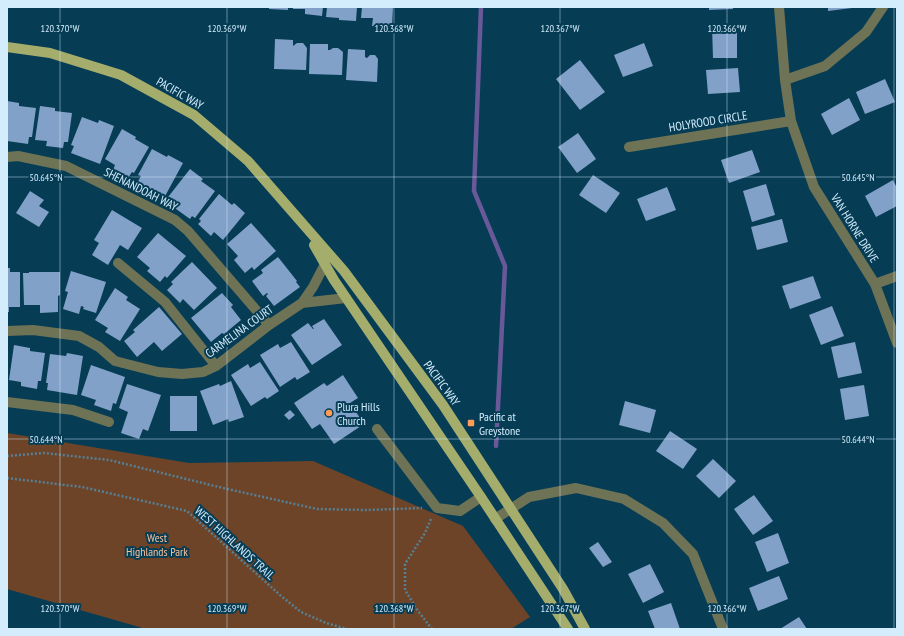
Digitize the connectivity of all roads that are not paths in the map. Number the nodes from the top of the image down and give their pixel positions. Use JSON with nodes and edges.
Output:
{"nodes":[{"id":1,"x":779,"y":7,"type":"edge"},
{"id":2,"x":883,"y":7,"type":"edge"},
{"id":3,"x":7,"y":47,"type":"edge"},
{"id":4,"x":785,"y":80,"type":"junction"},
{"id":5,"x":790,"y":121,"type":"junction"},
{"id":6,"x":629,"y":147,"type":"dead end"},
{"id":7,"x":7,"y":157,"type":"edge"},
{"id":8,"x":302,"y":224,"type":"junction"},
{"id":9,"x":118,"y":263,"type":"dead end"},
{"id":10,"x":325,"y":264,"type":"junction"},
{"id":11,"x":897,"y":276,"type":"edge"},
{"id":12,"x":875,"y":284,"type":"junction"},
{"id":13,"x":346,"y":298,"type":"junction"},
{"id":14,"x":302,"y":303,"type":"junction"},
{"id":15,"x":269,"y":325,"type":"junction"},
{"id":16,"x":7,"y":331,"type":"edge"},
{"id":17,"x":897,"y":342,"type":"edge"},
{"id":18,"x":216,"y":366,"type":"junction"},
{"id":19,"x":7,"y":402,"type":"edge"},
{"id":20,"x":109,"y":422,"type":"dead end"},
{"id":21,"x":377,"y":429,"type":"dead end"},
{"id":22,"x":481,"y":497,"type":"junction"},
{"id":23,"x":511,"y":508,"type":"junction"},
{"id":24,"x":495,"y":518,"type":"junction"},
{"id":25,"x":568,"y":629,"type":"edge"},
{"id":26,"x":585,"y":629,"type":"edge"},
{"id":27,"x":723,"y":629,"type":"edge"}],
"edges":[{"from":1,"to":4,"type":"street","name":"VAN HORNE DRIVE"},
{"from":2,"to":4,"type":"street"},
{"from":3,"to":8,"type":"main road","name":"PACIFIC WAY"},
{"from":4,"to":5,"type":"street","name":"VAN HORNE DRIVE"},
{"from":5,"to":6,"type":"street","name":"HOLYROOD CIRCLE"},
{"from":5,"to":12,"type":"street","name":"VAN HORNE DRIVE"},
{"from":7,"to":15,"type":"street","name":"SHENANDOAH WAY"},
{"from":8,"to":10,"type":"main road","name":"PACIFIC WAY"},
{"from":8,"to":23,"type":"main road","name":"PACIFIC WAY"},
{"from":9,"to":18,"type":"street"},
{"from":10,"to":13,"type":"main road","name":"PACIFIC WAY"},
{"from":10,"to":14,"type":"street","name":"CARMELINA COURT"},
{"from":11,"to":12,"type":"street"},
{"from":12,"to":17,"type":"street","name":"VAN HORNE DRIVE"},
{"from":13,"to":14,"type":"street","name":"CARMELINA COURT"},
{"from":13,"to":22,"type":"main road","name":"PACIFIC WAY"},
{"from":14,"to":15,"type":"street","name":"CARMELINA COURT"},
{"from":15,"to":18,"type":"street","name":"CARMELINA COURT"},
{"from":16,"to":18,"type":"street","name":"CARMELINA COURT"},
{"from":19,"to":20,"type":"street"},
{"from":21,"to":22,"type":"street"},
{"from":22,"to":24,"type":"main road","name":"PACIFIC WAY"},
{"from":23,"to":24,"type":"street"},
{"from":23,"to":26,"type":"main road","name":"PACIFIC WAY"},
{"from":23,"to":27,"type":"street"},
{"from":24,"to":25,"type":"main road","name":"PACIFIC WAY"}]}
